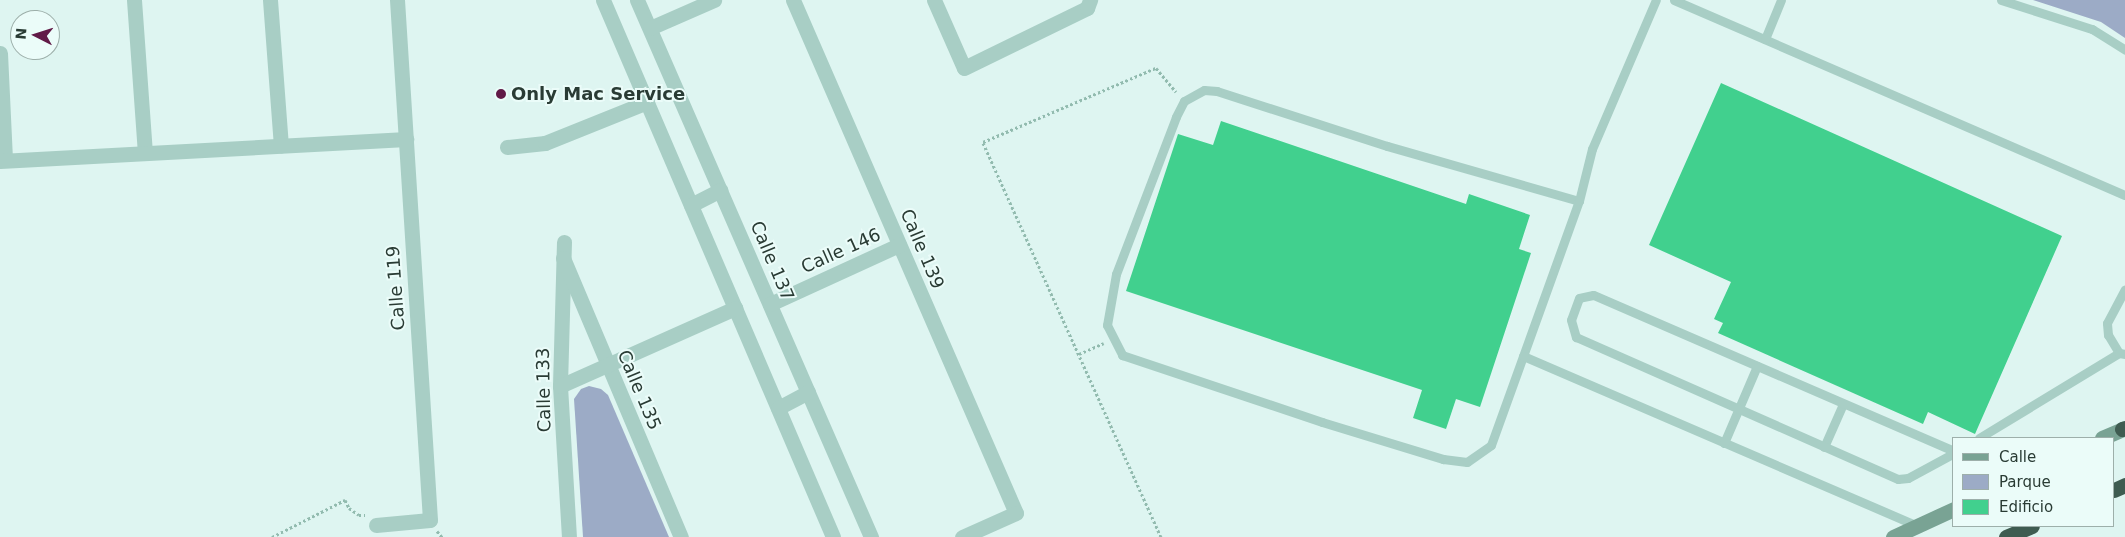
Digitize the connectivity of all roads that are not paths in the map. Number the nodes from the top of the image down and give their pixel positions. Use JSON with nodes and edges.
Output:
{"nodes":[{"id":1,"x":134,"y":0,"type":"edge"},
{"id":2,"x":270,"y":0,"type":"edge"},
{"id":3,"x":397,"y":0,"type":"edge"},
{"id":4,"x":603,"y":0,"type":"edge"},
{"id":5,"x":637,"y":0,"type":"edge"},
{"id":6,"x":714,"y":0,"type":"edge"},
{"id":7,"x":793,"y":0,"type":"edge"},
{"id":8,"x":934,"y":0,"type":"edge"},
{"id":9,"x":1656,"y":0,"type":"edge"},
{"id":10,"x":1674,"y":0,"type":"edge"},
{"id":11,"x":1781,"y":0,"type":"edge"},
{"id":12,"x":2001,"y":0,"type":"edge"},
{"id":13,"x":1087,"y":3,"type":"edge"},
{"id":14,"x":650,"y":28,"type":"junction"},
{"id":15,"x":1764,"y":39,"type":"junction"},
{"id":16,"x":2125,"y":50,"type":"edge"},
{"id":17,"x":0,"y":53,"type":"edge"},
{"id":18,"x":647,"y":102,"type":"junction"},
{"id":19,"x":406,"y":139,"type":"junction"},
{"id":20,"x":281,"y":146,"type":"junction"},
{"id":21,"x":507,"y":147,"type":"dead end"},
{"id":22,"x":145,"y":152,"type":"junction"},
{"id":23,"x":3,"y":160,"type":"edge"},
{"id":24,"x":720,"y":190,"type":"junction"},
{"id":25,"x":2125,"y":195,"type":"edge"},
{"id":26,"x":1579,"y":201,"type":"junction"},
{"id":27,"x":691,"y":205,"type":"junction"},
{"id":28,"x":564,"y":242,"type":"dead end"},
{"id":29,"x":899,"y":245,"type":"junction"},
{"id":30,"x":563,"y":258,"type":"junction"},
{"id":31,"x":2125,"y":289,"type":"edge"},
{"id":32,"x":770,"y":304,"type":"junction"},
{"id":33,"x":735,"y":308,"type":"junction"},
{"id":34,"x":2122,"y":354,"type":"edge"},
{"id":35,"x":1523,"y":356,"type":"junction"},
{"id":36,"x":609,"y":366,"type":"junction"},
{"id":37,"x":1757,"y":366,"type":"junction"},
{"id":38,"x":560,"y":386,"type":"junction"},
{"id":39,"x":808,"y":392,"type":"junction"},
{"id":40,"x":1844,"y":404,"type":"junction"},
{"id":41,"x":778,"y":408,"type":"junction"},
{"id":42,"x":1738,"y":409,"type":"junction"},
{"id":43,"x":2124,"y":428,"type":"edge"},
{"id":44,"x":1981,"y":437,"type":"edge"},
{"id":45,"x":2104,"y":437,"type":"edge"},
{"id":46,"x":1724,"y":443,"type":"junction"},
{"id":47,"x":1824,"y":447,"type":"junction"},
{"id":48,"x":1952,"y":451,"type":"edge"},
{"id":49,"x":1952,"y":453,"type":"edge"},
{"id":50,"x":1952,"y":510,"type":"edge"},
{"id":51,"x":376,"y":525,"type":"road end"},
{"id":52,"x":1918,"y":526,"type":"junction"},
{"id":53,"x":2030,"y":527,"type":"edge"},
{"id":54,"x":569,"y":537,"type":"edge"},
{"id":55,"x":681,"y":537,"type":"edge"},
{"id":56,"x":833,"y":537,"type":"edge"},
{"id":57,"x":871,"y":537,"type":"edge"},
{"id":58,"x":962,"y":537,"type":"edge"},
{"id":59,"x":1893,"y":537,"type":"edge"},
{"id":60,"x":2006,"y":537,"type":"edge"}],
"edges":[{"from":1,"to":22,"type":"street"},
{"from":2,"to":20,"type":"street"},
{"from":3,"to":19,"type":"street","name":"Calle 119"},
{"from":4,"to":18,"type":"street"},
{"from":5,"to":14,"type":"street","name":"Calle 137"},
{"from":6,"to":14,"type":"street"},
{"from":7,"to":29,"type":"street","name":"Calle 139"},
{"from":8,"to":13,"type":"street"},
{"from":9,"to":26,"type":"lane"},
{"from":10,"to":15,"type":"lane"},
{"from":11,"to":15,"type":"lane"},
{"from":12,"to":16,"type":"lane"},
{"from":14,"to":24,"type":"street","name":"Calle 137"},
{"from":15,"to":25,"type":"lane"},
{"from":17,"to":23,"type":"street"},
{"from":18,"to":21,"type":"street"},
{"from":18,"to":27,"type":"street"},
{"from":19,"to":20,"type":"street"},
{"from":19,"to":51,"type":"street","name":"Calle 119"},
{"from":20,"to":22,"type":"street"},
{"from":22,"to":23,"type":"street"},
{"from":24,"to":27,"type":"street"},
{"from":24,"to":32,"type":"street","name":"Calle 137"},
{"from":26,"to":35,"type":"lane"},
{"from":26,"to":35,"type":"lane"},
{"from":27,"to":33,"type":"street"},
{"from":28,"to":30,"type":"street","name":"Calle 133"},
{"from":29,"to":32,"type":"street","name":"Calle 146"},
{"from":29,"to":58,"type":"street","name":"Calle 139"},
{"from":30,"to":36,"type":"street","name":"Calle 135"},
{"from":30,"to":38,"type":"street","name":"Calle 133"},
{"from":31,"to":34,"type":"lane"},
{"from":32,"to":39,"type":"street","name":"Calle 137"},
{"from":33,"to":36,"type":"street"},
{"from":33,"to":41,"type":"street"},
{"from":34,"to":44,"type":"lane"},
{"from":35,"to":46,"type":"lane"},
{"from":36,"to":38,"type":"street"},
{"from":36,"to":55,"type":"street","name":"Calle 135"},
{"from":37,"to":40,"type":"lane"},
{"from":37,"to":42,"type":"lane"},
{"from":37,"to":42,"type":"lane"},
{"from":38,"to":54,"type":"street","name":"Calle 133"},
{"from":39,"to":41,"type":"street"},
{"from":39,"to":57,"type":"street","name":"Calle 137"},
{"from":40,"to":47,"type":"lane"},
{"from":40,"to":48,"type":"lane"},
{"from":41,"to":56,"type":"street"},
{"from":42,"to":46,"type":"lane"},
{"from":42,"to":47,"type":"lane"},
{"from":43,"to":45,"type":"main road"},
{"from":46,"to":52,"type":"lane"},
{"from":47,"to":49,"type":"lane"},
{"from":50,"to":52,"type":"main road"},
{"from":52,"to":59,"type":"main road"},
{"from":53,"to":60,"type":"highway"}]}
